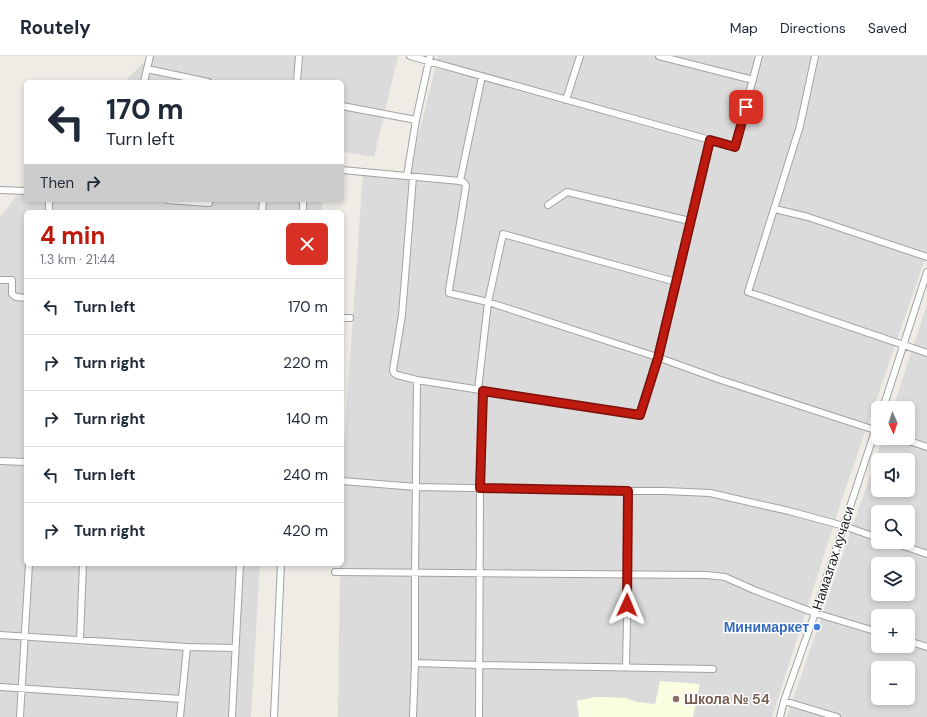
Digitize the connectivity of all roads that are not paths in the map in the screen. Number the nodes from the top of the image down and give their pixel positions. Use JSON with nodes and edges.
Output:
{"nodes":[{"id":1,"x":150,"y":56,"type":"edge"},
{"id":2,"x":299,"y":56,"type":"edge"},
{"id":3,"x":410,"y":56,"type":"edge"},
{"id":4,"x":580,"y":56,"type":"edge"},
{"id":5,"x":659,"y":56,"type":"edge"},
{"id":6,"x":759,"y":56,"type":"edge"},
{"id":7,"x":815,"y":56,"type":"edge"},
{"id":8,"x":429,"y":58,"type":"edge"},
{"id":9,"x":147,"y":69,"type":"junction"},
{"id":10,"x":482,"y":76,"type":"junction"},
{"id":11,"x":144,"y":80,"type":"edge"},
{"id":12,"x":199,"y":80,"type":"edge"},
{"id":13,"x":297,"y":80,"type":"edge"},
{"id":14,"x":753,"y":80,"type":"junction"},
{"id":15,"x":566,"y":100,"type":"junction"},
{"id":16,"x":344,"y":106,"type":"edge"},
{"id":17,"x":416,"y":120,"type":"junction"},
{"id":18,"x":710,"y":140,"type":"junction"},
{"id":19,"x":344,"y":170,"type":"edge"},
{"id":20,"x":410,"y":177,"type":"junction"},
{"id":21,"x":460,"y":181,"type":"junction"},
{"id":22,"x":0,"y":190,"type":"edge"},
{"id":23,"x":24,"y":191,"type":"edge"},
{"id":24,"x":548,"y":205,"type":"dead end"},
{"id":25,"x":775,"y":209,"type":"junction"},
{"id":26,"x":690,"y":221,"type":"junction"},
{"id":27,"x":927,"y":257,"type":"edge"},
{"id":28,"x":927,"y":272,"type":"edge"},
{"id":29,"x":0,"y":280,"type":"edge"},
{"id":30,"x":676,"y":282,"type":"junction"},
{"id":31,"x":24,"y":298,"type":"edge"},
{"id":32,"x":488,"y":302,"type":"junction"},
{"id":33,"x":344,"y":318,"type":"edge"},
{"id":34,"x":350,"y":318,"type":"dead end"},
{"id":35,"x":903,"y":345,"type":"junction"},
{"id":36,"x":927,"y":353,"type":"edge"},
{"id":37,"x":658,"y":358,"type":"junction"},
{"id":38,"x":417,"y":380,"type":"junction"},
{"id":39,"x":480,"y":390,"type":"junction"},
{"id":40,"x":885,"y":401,"type":"edge"},
{"id":41,"x":871,"y":428,"type":"edge"},
{"id":42,"x":915,"y":443,"type":"edge"},
{"id":43,"x":872,"y":445,"type":"edge"},
{"id":44,"x":927,"y":447,"type":"edge"},
{"id":45,"x":0,"y":461,"type":"edge"},
{"id":46,"x":24,"y":462,"type":"edge"},
{"id":47,"x":344,"y":481,"type":"edge"},
{"id":48,"x":416,"y":487,"type":"junction"},
{"id":49,"x":480,"y":488,"type":"junction"},
{"id":50,"x":628,"y":491,"type":"junction"},
{"id":51,"x":844,"y":526,"type":"junction"},
{"id":52,"x":871,"y":536,"type":"edge"},
{"id":53,"x":912,"y":549,"type":"edge"},
{"id":54,"x":927,"y":554,"type":"edge"},
{"id":55,"x":29,"y":566,"type":"edge"},
{"id":56,"x":83,"y":566,"type":"edge"},
{"id":57,"x":240,"y":566,"type":"edge"},
{"id":58,"x":281,"y":566,"type":"edge"},
{"id":59,"x":335,"y":572,"type":"dead end"},
{"id":60,"x":415,"y":573,"type":"junction"},
{"id":61,"x":480,"y":573,"type":"junction"},
{"id":62,"x":628,"y":574,"type":"junction"},
{"id":63,"x":815,"y":613,"type":"junction"},
{"id":64,"x":871,"y":630,"type":"edge"},
{"id":65,"x":0,"y":635,"type":"edge"},
{"id":66,"x":24,"y":637,"type":"junction"},
{"id":67,"x":80,"y":640,"type":"junction"},
{"id":68,"x":915,"y":643,"type":"edge"},
{"id":69,"x":187,"y":647,"type":"junction"},
{"id":70,"x":927,"y":647,"type":"edge"},
{"id":71,"x":235,"y":648,"type":"junction"},
{"id":72,"x":415,"y":663,"type":"junction"},
{"id":73,"x":479,"y":665,"type":"junction"},
{"id":74,"x":626,"y":667,"type":"junction"},
{"id":75,"x":713,"y":669,"type":"dead end"},
{"id":76,"x":0,"y":687,"type":"edge"},
{"id":77,"x":22,"y":688,"type":"junction"},
{"id":78,"x":182,"y":699,"type":"junction"},
{"id":79,"x":784,"y":701,"type":"junction"},
{"id":80,"x":20,"y":717,"type":"edge"},
{"id":81,"x":180,"y":717,"type":"edge"},
{"id":82,"x":232,"y":717,"type":"edge"},
{"id":83,"x":274,"y":717,"type":"edge"},
{"id":84,"x":413,"y":717,"type":"edge"},
{"id":85,"x":479,"y":717,"type":"edge"},
{"id":86,"x":780,"y":717,"type":"edge"},
{"id":87,"x":837,"y":717,"type":"edge"}],
"edges":[{"from":1,"to":9,"type":"street"},
{"from":2,"to":13,"type":"street"},
{"from":3,"to":8,"type":"street"},
{"from":4,"to":15,"type":"street"},
{"from":5,"to":14,"type":"street"},
{"from":6,"to":14,"type":"street"},
{"from":7,"to":25,"type":"street"},
{"from":8,"to":10,"type":"street"},
{"from":8,"to":17,"type":"street"},
{"from":9,"to":11,"type":"street"},
{"from":9,"to":12,"type":"street"},
{"from":10,"to":15,"type":"street"},
{"from":10,"to":21,"type":"street"},
{"from":14,"to":18,"type":"street"},
{"from":15,"to":18,"type":"street"},
{"from":16,"to":17,"type":"street"},
{"from":17,"to":20,"type":"street"},
{"from":18,"to":26,"type":"street"},
{"from":19,"to":20,"type":"street"},
{"from":20,"to":21,"type":"street"},
{"from":20,"to":38,"type":"street"},
{"from":21,"to":32,"type":"street"},
{"from":22,"to":23,"type":"street"},
{"from":24,"to":26,"type":"street"},
{"from":25,"to":27,"type":"street"},
{"from":25,"to":35,"type":"street"},
{"from":26,"to":30,"type":"street"},
{"from":28,"to":35,"type":"street"},
{"from":29,"to":31,"type":"street"},
{"from":30,"to":32,"type":"street"},
{"from":30,"to":37,"type":"street"},
{"from":32,"to":37,"type":"street"},
{"from":32,"to":39,"type":"street"},
{"from":33,"to":34,"type":"street"},
{"from":35,"to":36,"type":"street"},
{"from":35,"to":40,"type":"street"},
{"from":37,"to":39,"type":"street"},
{"from":37,"to":41,"type":"street"},
{"from":38,"to":39,"type":"street"},
{"from":38,"to":48,"type":"street"},
{"from":39,"to":49,"type":"street"},
{"from":42,"to":44,"type":"street"},
{"from":43,"to":51,"type":"street","name":"Намазгах кучаси"},
{"from":45,"to":46,"type":"street"},
{"from":47,"to":48,"type":"street"},
{"from":48,"to":49,"type":"street"},
{"from":48,"to":60,"type":"street"},
{"from":49,"to":50,"type":"street"},
{"from":49,"to":61,"type":"street"},
{"from":50,"to":51,"type":"street"},
{"from":50,"to":62,"type":"street"},
{"from":51,"to":52,"type":"street"},
{"from":51,"to":63,"type":"street","name":"Намазгах кучаси"},
{"from":53,"to":54,"type":"street"},
{"from":55,"to":66,"type":"street"},
{"from":56,"to":67,"type":"street"},
{"from":57,"to":71,"type":"street"},
{"from":58,"to":83,"type":"street"},
{"from":59,"to":60,"type":"street"},
{"from":60,"to":61,"type":"street"},
{"from":60,"to":72,"type":"street"},
{"from":61,"to":62,"type":"street"},
{"from":61,"to":73,"type":"street"},
{"from":62,"to":63,"type":"street"},
{"from":62,"to":74,"type":"street"},
{"from":63,"to":64,"type":"street"},
{"from":63,"to":79,"type":"street","name":"Намазгах кучаси"},
{"from":65,"to":66,"type":"street"},
{"from":66,"to":67,"type":"street"},
{"from":66,"to":77,"type":"street"},
{"from":67,"to":69,"type":"street"},
{"from":68,"to":70,"type":"street"},
{"from":69,"to":71,"type":"street"},
{"from":69,"to":78,"type":"street"},
{"from":71,"to":82,"type":"street"},
{"from":72,"to":73,"type":"street"},
{"from":72,"to":84,"type":"street"},
{"from":73,"to":74,"type":"street"},
{"from":73,"to":85,"type":"street"},
{"from":74,"to":75,"type":"street"},
{"from":76,"to":77,"type":"street"},
{"from":77,"to":78,"type":"street"},
{"from":77,"to":80,"type":"street"},
{"from":78,"to":81,"type":"street"},
{"from":79,"to":86,"type":"street","name":"Намазгах кучаси"},
{"from":79,"to":87,"type":"street"}]}
